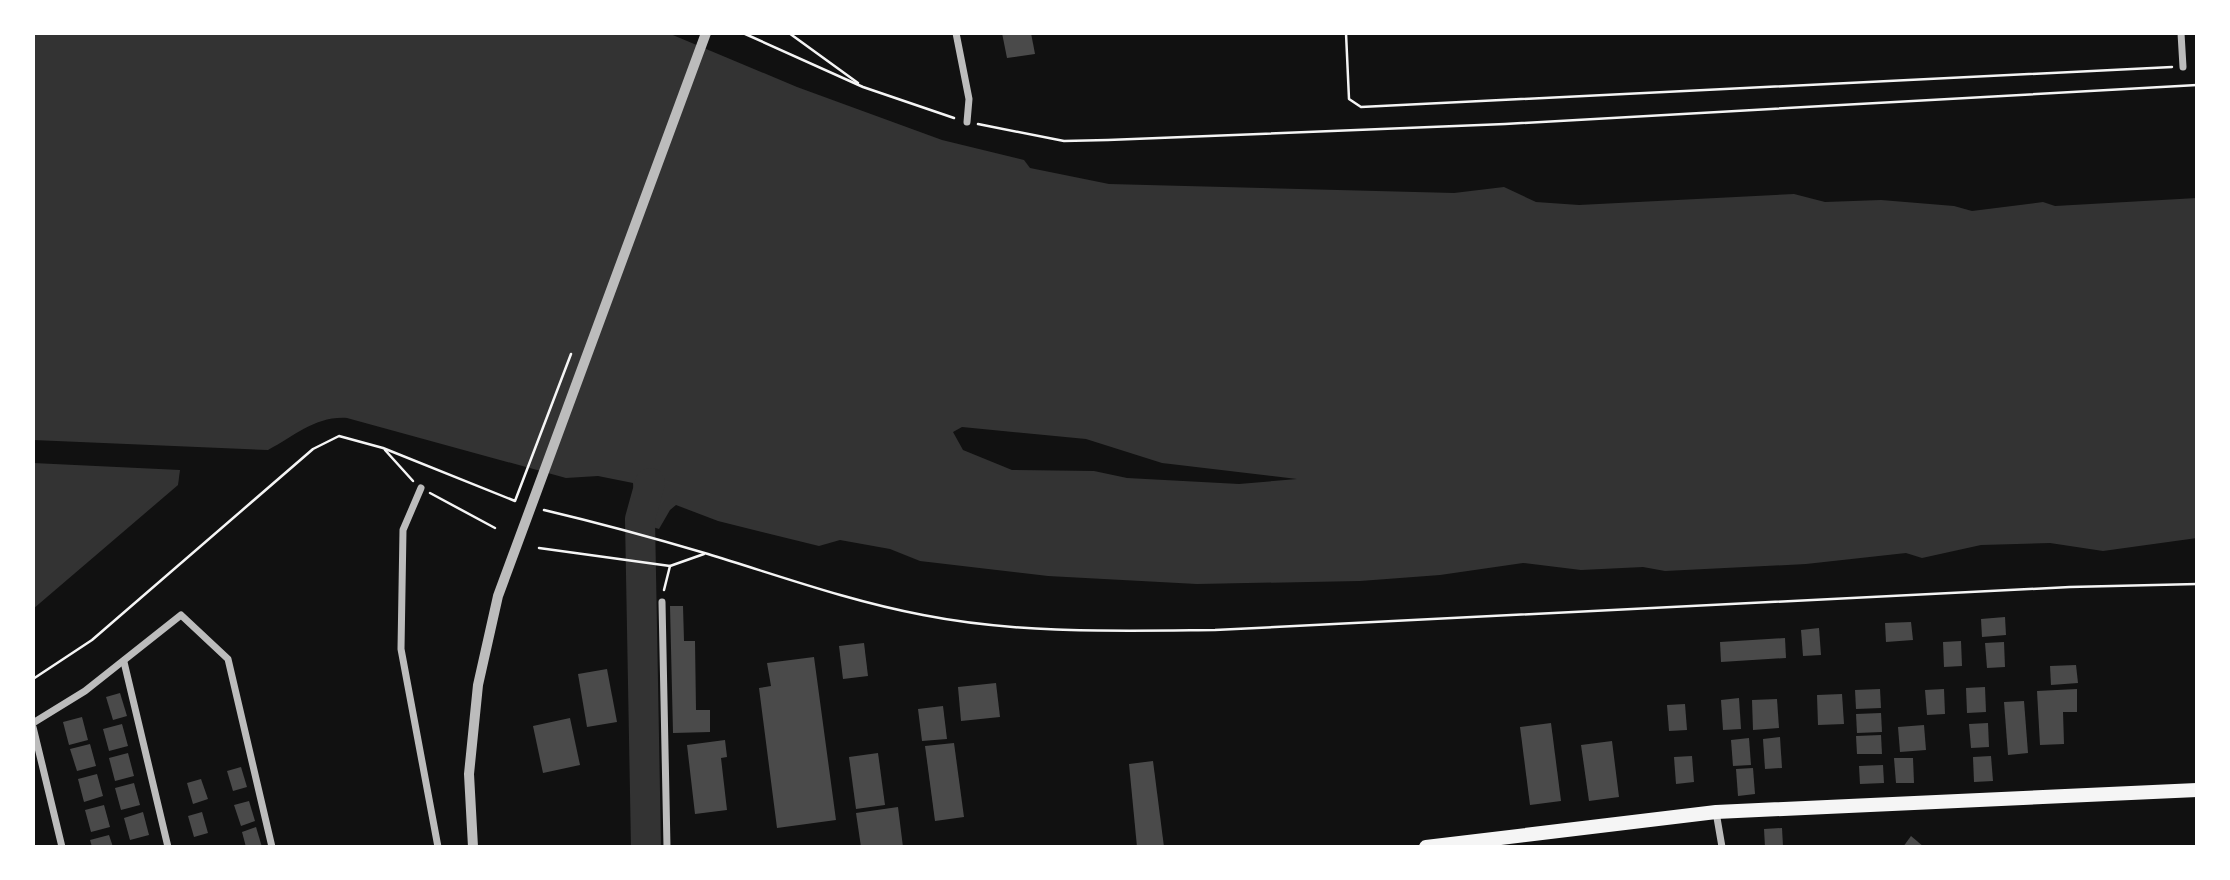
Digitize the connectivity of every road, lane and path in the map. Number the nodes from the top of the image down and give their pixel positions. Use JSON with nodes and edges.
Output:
{"nodes":[{"id":1,"x":706,"y":33,"type":"edge"},
{"id":2,"x":743,"y":33,"type":"edge"},
{"id":3,"x":789,"y":33,"type":"edge"},
{"id":4,"x":956,"y":33,"type":"edge"},
{"id":5,"x":1346,"y":33,"type":"edge"},
{"id":6,"x":2181,"y":33,"type":"edge"},
{"id":7,"x":2183,"y":67,"type":"joint"},
{"id":8,"x":2197,"y":85,"type":"edge"},
{"id":9,"x":863,"y":87,"type":"junction"},
{"id":10,"x":967,"y":121,"type":"junction"},
{"id":11,"x":383,"y":448,"type":"junction"},
{"id":12,"x":421,"y":488,"type":"junction"},
{"id":13,"x":515,"y":501,"type":"dead end"},
{"id":14,"x":543,"y":510,"type":"dead end"},
{"id":15,"x":495,"y":528,"type":"dead end"},
{"id":16,"x":539,"y":548,"type":"dead end"},
{"id":17,"x":706,"y":553,"type":"junction"},
{"id":18,"x":670,"y":566,"type":"junction"},
{"id":19,"x":2197,"y":584,"type":"edge"},
{"id":20,"x":662,"y":602,"type":"joint"},
{"id":21,"x":124,"y":662,"type":"junction"},
{"id":22,"x":33,"y":679,"type":"edge"},
{"id":23,"x":33,"y":725,"type":"edge"},
{"id":24,"x":2197,"y":790,"type":"edge"},
{"id":25,"x":1716,"y":812,"type":"junction"},
{"id":26,"x":62,"y":847,"type":"edge"},
{"id":27,"x":168,"y":847,"type":"edge"},
{"id":28,"x":271,"y":847,"type":"edge"},
{"id":29,"x":438,"y":847,"type":"edge"},
{"id":30,"x":473,"y":847,"type":"edge"},
{"id":31,"x":667,"y":847,"type":"edge"},
{"id":32,"x":1426,"y":847,"type":"edge"},
{"id":33,"x":1722,"y":847,"type":"edge"}],
"edges":[{"from":1,"to":30,"type":"street"},
{"from":2,"to":9,"type":"path"},
{"from":3,"to":9,"type":"path"},
{"from":4,"to":10,"type":"street"},
{"from":5,"to":7,"type":"path"},
{"from":6,"to":7,"type":"street"},
{"from":8,"to":10,"type":"path"},
{"from":9,"to":10,"type":"path"},
{"from":11,"to":12,"type":"path"},
{"from":11,"to":13,"type":"path"},
{"from":11,"to":22,"type":"path"},
{"from":12,"to":15,"type":"path"},
{"from":12,"to":29,"type":"street"},
{"from":14,"to":17,"type":"path"},
{"from":16,"to":18,"type":"path"},
{"from":17,"to":18,"type":"path"},
{"from":17,"to":19,"type":"path"},
{"from":18,"to":20,"type":"path"},
{"from":20,"to":31,"type":"street"},
{"from":21,"to":23,"type":"street"},
{"from":21,"to":27,"type":"street"},
{"from":21,"to":28,"type":"street"},
{"from":23,"to":26,"type":"street"},
{"from":24,"to":25,"type":"main road"},
{"from":25,"to":32,"type":"main road"},
{"from":25,"to":33,"type":"street"}]}
